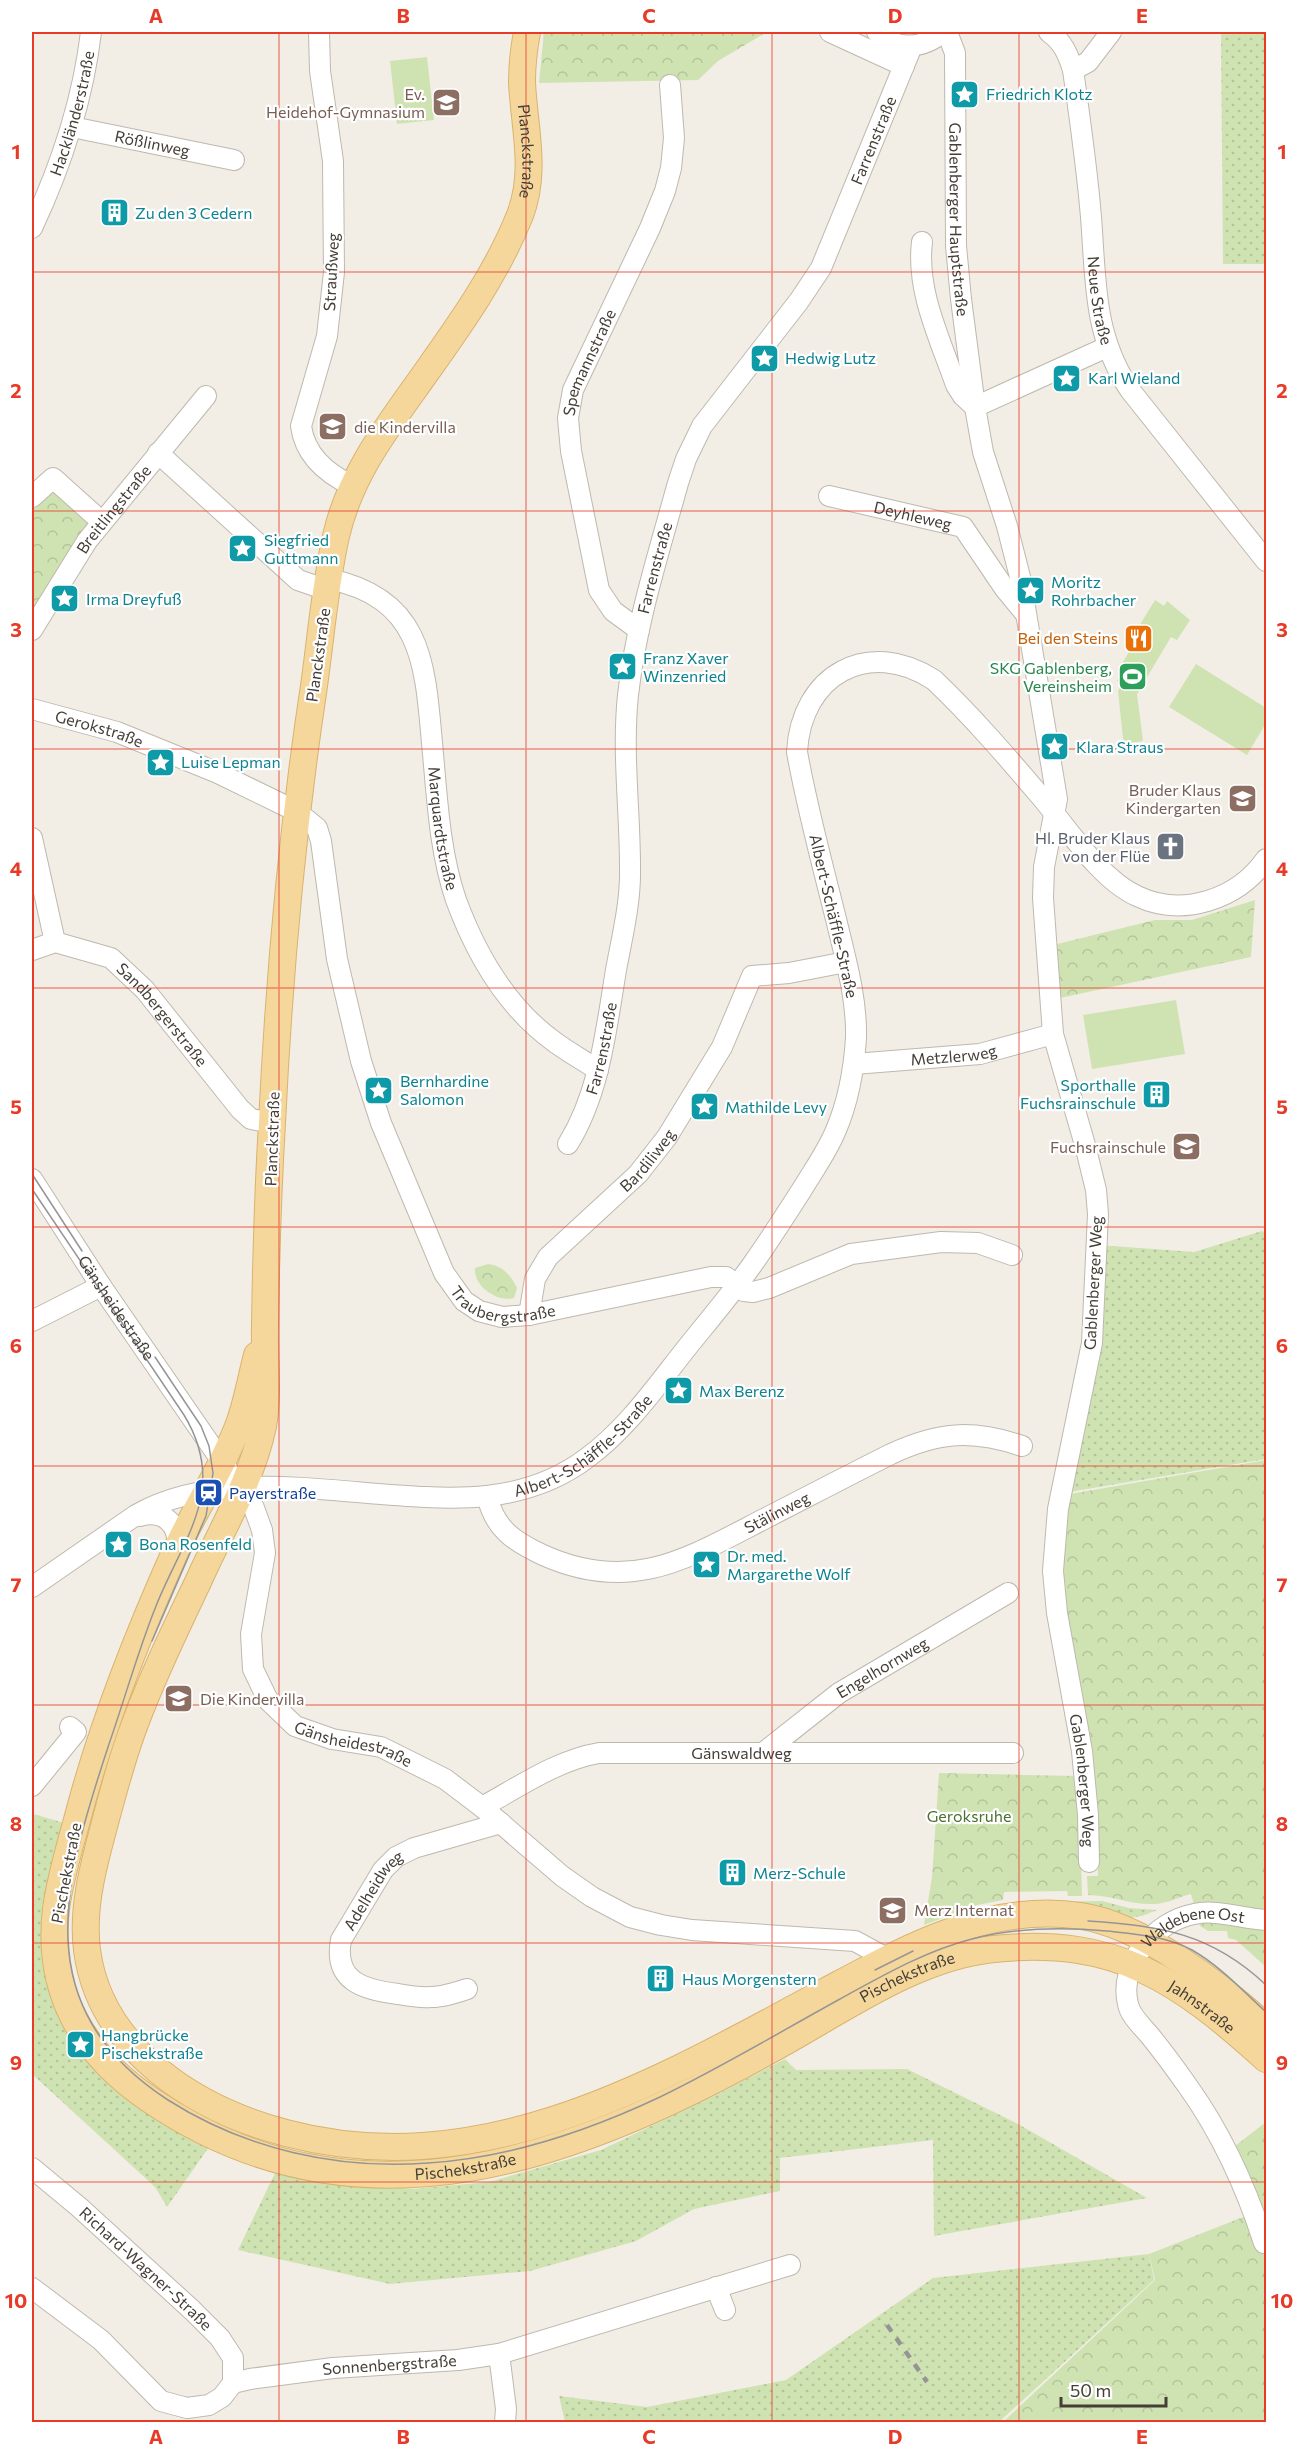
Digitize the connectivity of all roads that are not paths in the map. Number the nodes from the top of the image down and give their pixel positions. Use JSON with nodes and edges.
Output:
{"nodes":[{"id":1,"x":91,"y":32,"type":"edge"},
{"id":2,"x":319,"y":32,"type":"edge"},
{"id":3,"x":526,"y":32,"type":"edge"},
{"id":4,"x":830,"y":32,"type":"edge"},
{"id":5,"x":877,"y":32,"type":"edge"},
{"id":6,"x":945,"y":32,"type":"edge"},
{"id":7,"x":1049,"y":32,"type":"edge"},
{"id":8,"x":1111,"y":32,"type":"edge"},
{"id":9,"x":912,"y":46,"type":"junction"},
{"id":10,"x":904,"y":66,"type":"junction"},
{"id":11,"x":1073,"y":70,"type":"junction"},
{"id":12,"x":670,"y":86,"type":"dead end"},
{"id":13,"x":72,"y":127,"type":"junction"},
{"id":14,"x":234,"y":160,"type":"dead end"},
{"id":15,"x":32,"y":228,"type":"edge"},
{"id":16,"x":922,"y":242,"type":"dead end"},
{"id":17,"x":1107,"y":347,"type":"junction"},
{"id":18,"x":206,"y":396,"type":"dead end"},
{"id":19,"x":975,"y":407,"type":"junction"},
{"id":20,"x":158,"y":453,"type":"junction"},
{"id":21,"x":353,"y":486,"type":"junction"},
{"id":22,"x":829,"y":496,"type":"dead end"},
{"id":23,"x":32,"y":497,"type":"edge"},
{"id":24,"x":101,"y":521,"type":"junction"},
{"id":25,"x":1266,"y":561,"type":"edge"},
{"id":26,"x":328,"y":585,"type":"junction"},
{"id":27,"x":1024,"y":612,"type":"junction"},
{"id":28,"x":32,"y":630,"type":"edge"},
{"id":29,"x":639,"y":630,"type":"junction"},
{"id":30,"x":32,"y":709,"type":"edge"},
{"id":31,"x":296,"y":811,"type":"junction"},
{"id":32,"x":1054,"y":813,"type":"junction"},
{"id":33,"x":32,"y":838,"type":"edge"},
{"id":34,"x":1266,"y":859,"type":"edge"},
{"id":35,"x":55,"y":942,"type":"junction"},
{"id":36,"x":32,"y":950,"type":"edge"},
{"id":37,"x":846,"y":962,"type":"junction"},
{"id":38,"x":1053,"y":1034,"type":"junction"},
{"id":39,"x":854,"y":1064,"type":"junction"},
{"id":40,"x":598,"y":1070,"type":"junction"},
{"id":41,"x":272,"y":1123,"type":"junction"},
{"id":42,"x":568,"y":1144,"type":"dead end"},
{"id":43,"x":32,"y":1179,"type":"edge"},
{"id":44,"x":1012,"y":1255,"type":"dead end"},
{"id":45,"x":737,"y":1285,"type":"junction"},
{"id":46,"x":101,"y":1286,"type":"junction"},
{"id":47,"x":529,"y":1315,"type":"junction"},
{"id":48,"x":32,"y":1321,"type":"edge"},
{"id":49,"x":264,"y":1331,"type":"junction"},
{"id":50,"x":192,"y":1418,"type":"junction"},
{"id":51,"x":1022,"y":1446,"type":"dead end"},
{"id":52,"x":222,"y":1461,"type":"junction"},
{"id":53,"x":206,"y":1491,"type":"junction"},
{"id":54,"x":278,"y":1492,"type":"junction"},
{"id":55,"x":487,"y":1496,"type":"junction"},
{"id":56,"x":251,"y":1504,"type":"junction"},
{"id":57,"x":124,"y":1522,"type":"junction"},
{"id":58,"x":177,"y":1548,"type":"junction"},
{"id":59,"x":32,"y":1587,"type":"edge"},
{"id":60,"x":1008,"y":1593,"type":"dead end"},
{"id":61,"x":70,"y":1727,"type":"dead end"},
{"id":62,"x":763,"y":1753,"type":"junction"},
{"id":63,"x":1013,"y":1753,"type":"dead end"},
{"id":64,"x":32,"y":1786,"type":"edge"},
{"id":65,"x":482,"y":1807,"type":"junction"},
{"id":66,"x":501,"y":1823,"type":"junction"},
{"id":67,"x":1089,"y":1862,"type":"dead end"},
{"id":68,"x":1266,"y":1920,"type":"edge"},
{"id":69,"x":1148,"y":1941,"type":"junction"},
{"id":70,"x":887,"y":1958,"type":"junction"},
{"id":71,"x":1132,"y":1965,"type":"junction"},
{"id":72,"x":913,"y":1972,"type":"junction"},
{"id":73,"x":467,"y":1989,"type":"dead end"},
{"id":74,"x":1266,"y":2028,"type":"edge"},
{"id":75,"x":1266,"y":2060,"type":"edge"},
{"id":76,"x":32,"y":2168,"type":"edge"},
{"id":77,"x":1264,"y":2243,"type":"dead end"},
{"id":78,"x":790,"y":2265,"type":"dead end"},
{"id":79,"x":716,"y":2287,"type":"junction"},
{"id":80,"x":32,"y":2288,"type":"edge"},
{"id":81,"x":725,"y":2310,"type":"dead end"},
{"id":82,"x":499,"y":2354,"type":"junction"},
{"id":83,"x":233,"y":2383,"type":"junction"},
{"id":84,"x":505,"y":2422,"type":"edge"}],
"edges":[{"from":1,"to":13,"type":"street","name":"Hackländerstraße"},
{"from":2,"to":21,"type":"street","name":"Straußweg"},
{"from":3,"to":21,"type":"main road","name":"Planckstraße"},
{"from":4,"to":10,"type":"street"},
{"from":5,"to":9,"type":"street"},
{"from":6,"to":9,"type":"street"},
{"from":6,"to":19,"type":"street","name":"Gablenberger Hauptstraße"},
{"from":7,"to":11,"type":"street","name":"Neue Straße"},
{"from":8,"to":11,"type":"street"},
{"from":9,"to":10,"type":"street","name":"Farrenstraße"},
{"from":10,"to":29,"type":"street","name":"Farrenstraße"},
{"from":11,"to":17,"type":"street","name":"Neue Straße"},
{"from":12,"to":29,"type":"street","name":"Spemannstraße"},
{"from":13,"to":14,"type":"street","name":"Rößlinweg"},
{"from":13,"to":15,"type":"street","name":"Hackländerstraße"},
{"from":16,"to":19,"type":"street","name":"Gablenberger Hauptstraße"},
{"from":17,"to":19,"type":"street"},
{"from":17,"to":25,"type":"street","name":"Neue Straße"},
{"from":18,"to":20,"type":"street","name":"Breitlingstraße"},
{"from":19,"to":27,"type":"street","name":"Gablenberger Hauptstraße"},
{"from":20,"to":24,"type":"street","name":"Breitlingstraße"},
{"from":20,"to":26,"type":"street","name":"Marquardtstraße"},
{"from":21,"to":26,"type":"main road","name":"Planckstraße"},
{"from":22,"to":27,"type":"street","name":"Deyhleweg"},
{"from":23,"to":24,"type":"street"},
{"from":24,"to":28,"type":"street","name":"Breitlingstraße"},
{"from":26,"to":31,"type":"main road","name":"Planckstraße"},
{"from":26,"to":40,"type":"street","name":"Marquardtstraße"},
{"from":27,"to":32,"type":"street","name":"Gablenberger Hauptstraße"},
{"from":29,"to":40,"type":"street","name":"Farrenstraße"},
{"from":30,"to":31,"type":"street","name":"Gerokstraße"},
{"from":31,"to":41,"type":"main road","name":"Planckstraße"},
{"from":31,"to":47,"type":"street","name":"Traubergstraße"},
{"from":32,"to":34,"type":"street","name":"Albert-Schäffle-Straße"},
{"from":32,"to":37,"type":"street","name":"Albert-Schäffle-Straße"},
{"from":32,"to":38,"type":"street","name":"Gablenberger Weg"},
{"from":33,"to":35,"type":"street"},
{"from":35,"to":36,"type":"street"},
{"from":35,"to":41,"type":"street","name":"Sandbergerstraße"},
{"from":37,"to":39,"type":"street","name":"Albert-Schäffle-Straße"},
{"from":37,"to":47,"type":"street","name":"Bardiliweg"},
{"from":38,"to":39,"type":"street","name":"Metzlerweg"},
{"from":38,"to":67,"type":"street","name":"Gablenberger Weg"},
{"from":39,"to":45,"type":"street","name":"Albert-Schäffle-Straße"},
{"from":40,"to":42,"type":"street","name":"Farrenstraße"},
{"from":41,"to":49,"type":"main road","name":"Planckstraße"},
{"from":43,"to":46,"type":"street","name":"Gänsheidestraße"},
{"from":44,"to":45,"type":"street","name":"Traubergstraße"},
{"from":45,"to":47,"type":"street","name":"Traubergstraße"},
{"from":45,"to":55,"type":"street","name":"Albert-Schäffle-Straße"},
{"from":46,"to":48,"type":"street"},
{"from":46,"to":50,"type":"street","name":"Gänsheidestraße"},
{"from":49,"to":52,"type":"main road","name":"Planckstraße"},
{"from":49,"to":56,"type":"main road","name":"Planckstraße"},
{"from":50,"to":52,"type":"street","name":"Gänsheidestraße"},
{"from":50,"to":53,"type":"street"},
{"from":51,"to":55,"type":"street","name":"Stälinweg"},
{"from":52,"to":53,"type":"main road","name":"Pischekstraße"},
{"from":52,"to":56,"type":"street","name":"Gänsheidestraße"},
{"from":53,"to":56,"type":"street"},
{"from":53,"to":57,"type":"street"},
{"from":53,"to":58,"type":"main road","name":"Pischekstraße"},
{"from":54,"to":55,"type":"street","name":"Albert-Schäffle-Straße"},
{"from":54,"to":56,"type":"street","name":"Albert-Schäffle-Straße"},
{"from":54,"to":56,"type":"street"},
{"from":56,"to":65,"type":"street","name":"Gänsheidestraße"},
{"from":56,"to":70,"type":"main road","name":"Pischekstraße"},
{"from":57,"to":58,"type":"street"},
{"from":57,"to":59,"type":"street"},
{"from":58,"to":72,"type":"main road","name":"Pischekstraße"},
{"from":60,"to":62,"type":"street","name":"Engelhornweg"},
{"from":61,"to":64,"type":"street"},
{"from":62,"to":63,"type":"street","name":"Gänswaldweg"},
{"from":62,"to":65,"type":"street","name":"Gänswaldweg"},
{"from":65,"to":66,"type":"street","name":"Gänsheidestraße"},
{"from":66,"to":70,"type":"street","name":"Gänsheidestraße"},
{"from":66,"to":73,"type":"street","name":"Adelheidweg"},
{"from":68,"to":69,"type":"street","name":"Waldebene Ost"},
{"from":69,"to":70,"type":"main road","name":"Pischekstraße"},
{"from":69,"to":71,"type":"street","name":"Waldebene Ost"},
{"from":69,"to":74,"type":"main road","name":"Jahnstraße"},
{"from":70,"to":72,"type":"street","name":"Gänsheidestraße"},
{"from":71,"to":72,"type":"main road","name":"Pischekstraße"},
{"from":71,"to":75,"type":"main road","name":"Jahnstraße"},
{"from":71,"to":77,"type":"street"},
{"from":76,"to":83,"type":"street","name":"Richard-Wagner-Straße"},
{"from":78,"to":79,"type":"street","name":"Sonnenbergstraße"},
{"from":79,"to":81,"type":"street"},
{"from":79,"to":82,"type":"street","name":"Sonnenbergstraße"},
{"from":80,"to":83,"type":"street"},
{"from":82,"to":83,"type":"street","name":"Sonnenbergstraße"},
{"from":82,"to":84,"type":"street"}]}
